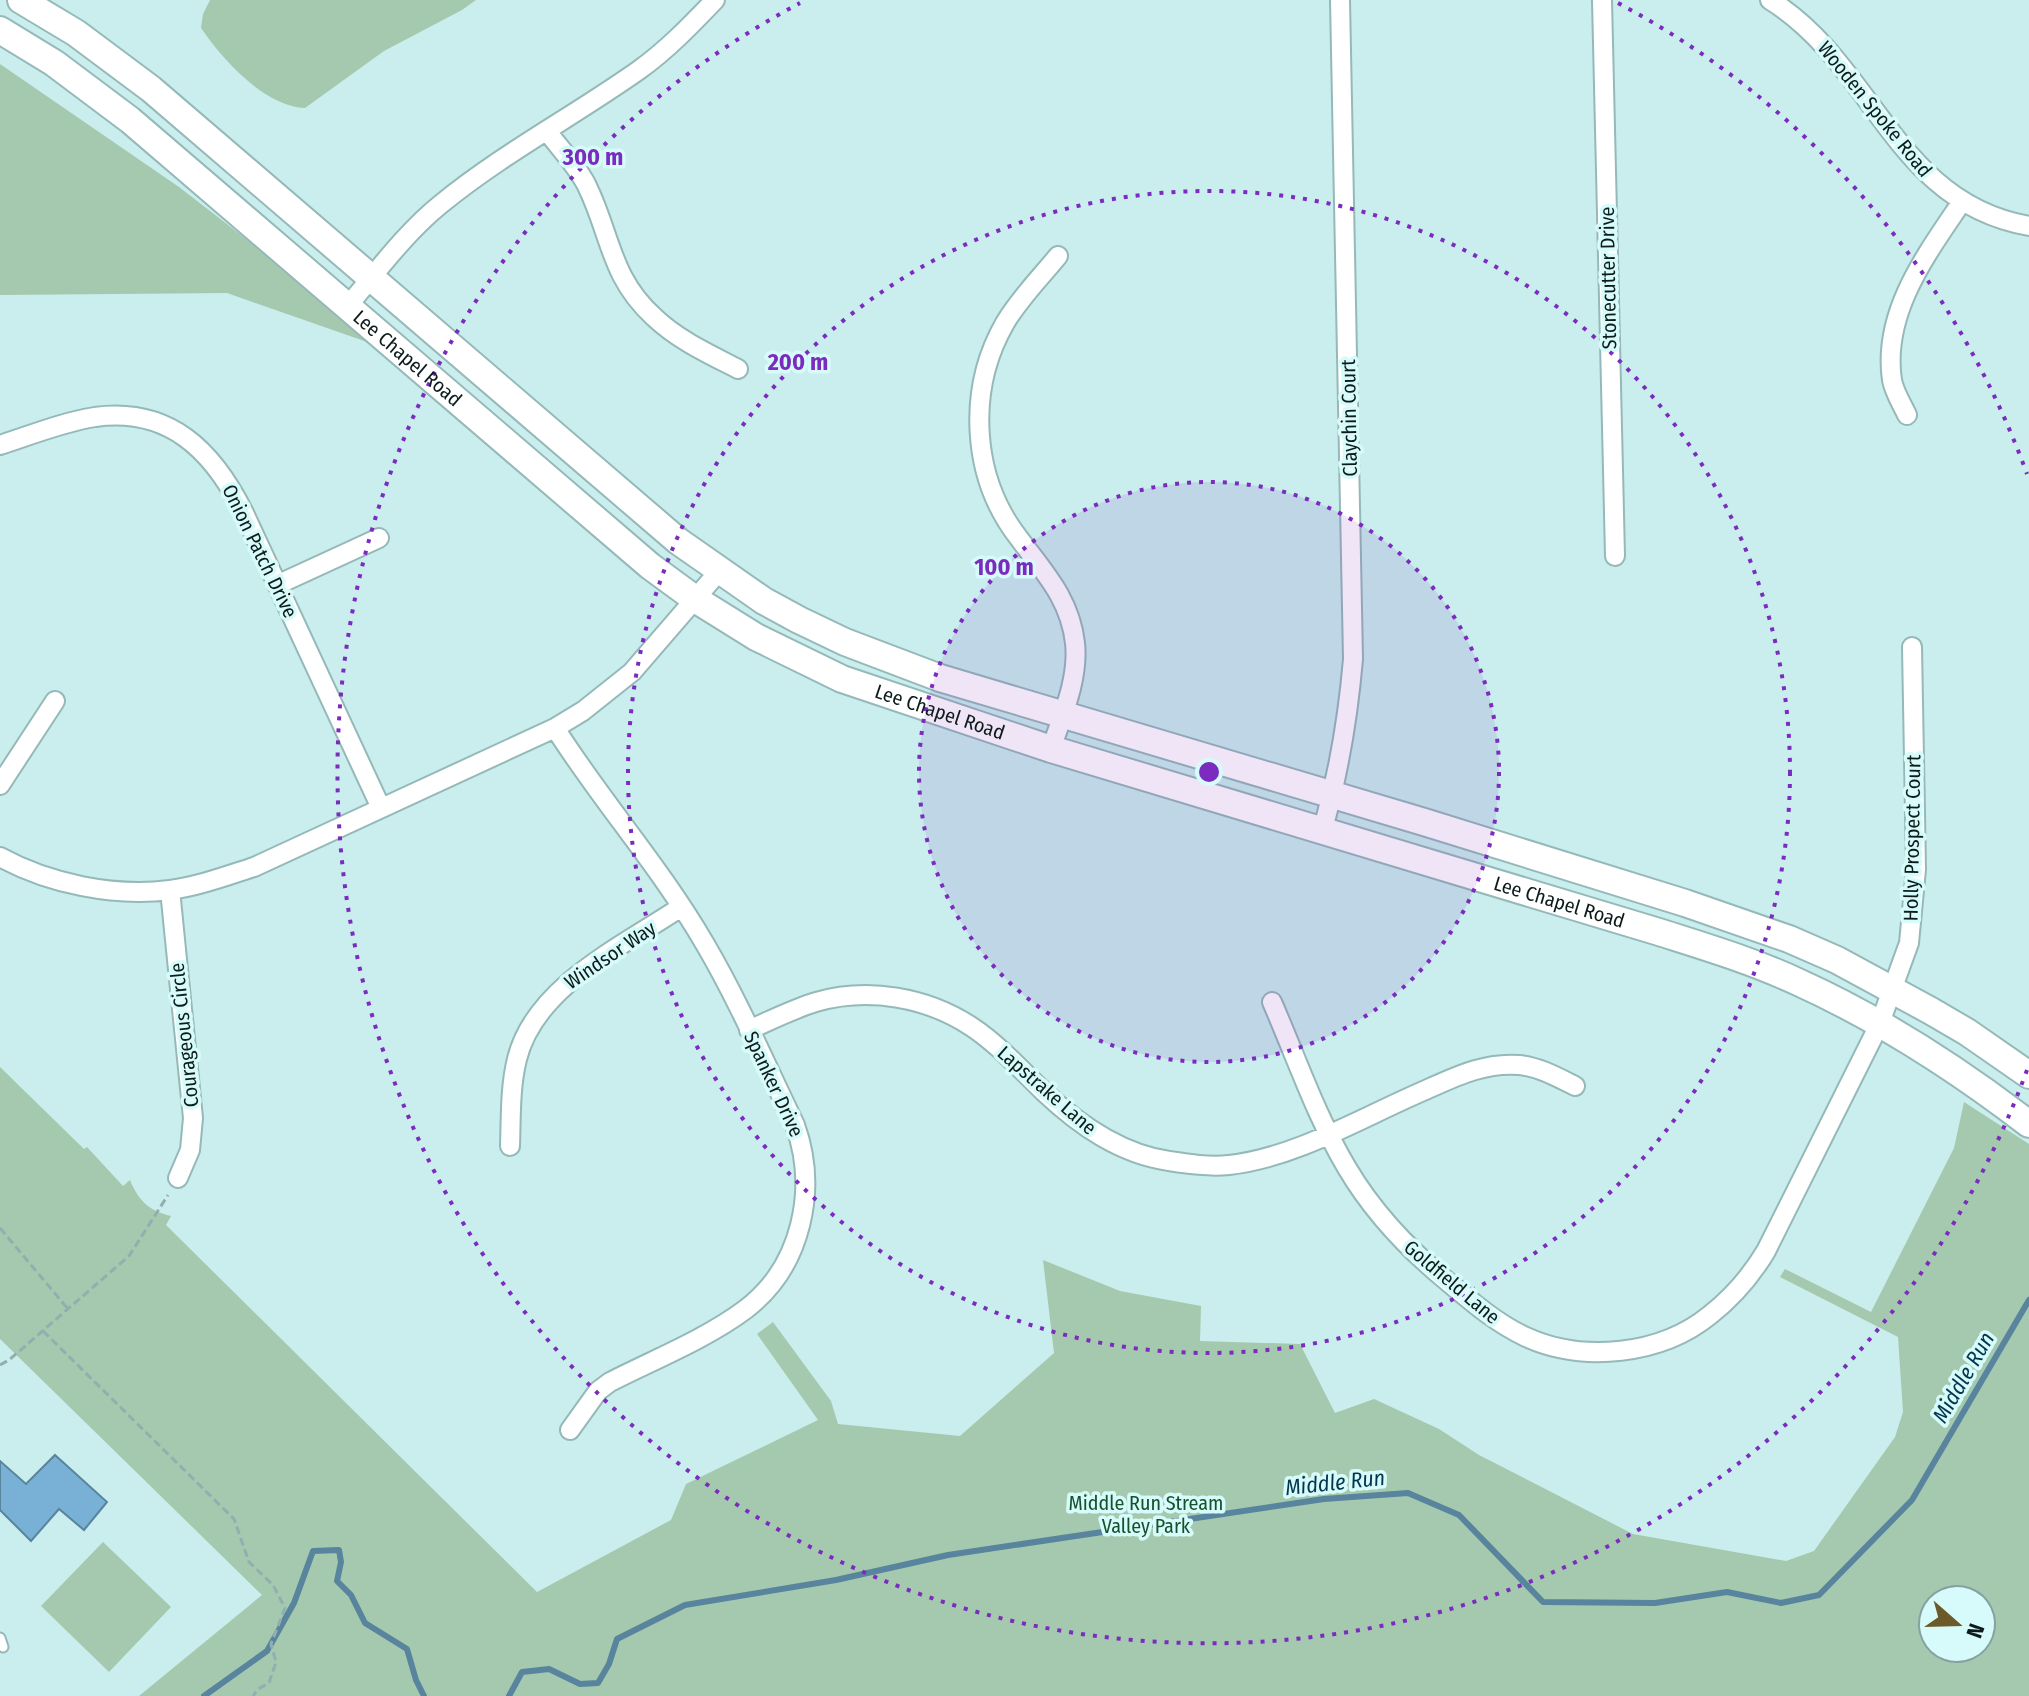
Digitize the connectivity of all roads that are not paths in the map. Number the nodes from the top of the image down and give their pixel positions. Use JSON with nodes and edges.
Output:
{"nodes":[{"id":1,"x":21,"y":0,"type":"edge"},
{"id":2,"x":715,"y":0,"type":"edge"},
{"id":3,"x":1340,"y":0,"type":"edge"},
{"id":4,"x":1602,"y":0,"type":"edge"},
{"id":5,"x":1770,"y":0,"type":"edge"},
{"id":6,"x":0,"y":30,"type":"edge"},
{"id":7,"x":547,"y":131,"type":"junction"},
{"id":8,"x":1961,"y":203,"type":"junction"},
{"id":9,"x":2029,"y":226,"type":"edge"},
{"id":10,"x":1058,"y":256,"type":"dead end"},
{"id":11,"x":371,"y":280,"type":"junction"},
{"id":12,"x":346,"y":308,"type":"junction"},
{"id":13,"x":738,"y":369,"type":"dead end"},
{"id":14,"x":1907,"y":415,"type":"dead end"},
{"id":15,"x":0,"y":445,"type":"edge"},
{"id":16,"x":379,"y":538,"type":"dead end"},
{"id":17,"x":1615,"y":556,"type":"dead end"},
{"id":18,"x":720,"y":570,"type":"junction"},
{"id":19,"x":279,"y":584,"type":"junction"},
{"id":20,"x":695,"y":599,"type":"junction"},
{"id":21,"x":1912,"y":647,"type":"dead end"},
{"id":22,"x":55,"y":701,"type":"dead end"},
{"id":23,"x":1062,"y":714,"type":"junction"},
{"id":24,"x":555,"y":728,"type":"junction"},
{"id":25,"x":1051,"y":749,"type":"junction"},
{"id":26,"x":0,"y":785,"type":"edge"},
{"id":27,"x":1333,"y":795,"type":"junction"},
{"id":28,"x":381,"y":808,"type":"junction"},
{"id":29,"x":1322,"y":832,"type":"junction"},
{"id":30,"x":0,"y":857,"type":"edge"},
{"id":31,"x":170,"y":890,"type":"junction"},
{"id":32,"x":681,"y":907,"type":"junction"},
{"id":33,"x":1893,"y":990,"type":"junction"},
{"id":34,"x":1272,"y":1002,"type":"dead end"},
{"id":35,"x":1880,"y":1023,"type":"junction"},
{"id":36,"x":749,"y":1030,"type":"junction"},
{"id":37,"x":2029,"y":1075,"type":"edge"},
{"id":38,"x":1575,"y":1086,"type":"dead end"},
{"id":39,"x":2029,"y":1124,"type":"edge"},
{"id":40,"x":1329,"y":1133,"type":"junction"},
{"id":41,"x":510,"y":1146,"type":"dead end"},
{"id":42,"x":178,"y":1178,"type":"road end"},
{"id":43,"x":570,"y":1430,"type":"dead end"}],
"edges":[{"from":1,"to":11,"type":"main road","name":"Lee Chapel Road"},
{"from":2,"to":7,"type":"street"},
{"from":3,"to":27,"type":"street","name":"Claychin Court"},
{"from":4,"to":17,"type":"street","name":"Stonecutter Drive"},
{"from":5,"to":8,"type":"street","name":"Wooden Spoke Road"},
{"from":6,"to":12,"type":"main road","name":"Lee Chapel Road"},
{"from":7,"to":11,"type":"street"},
{"from":7,"to":13,"type":"street"},
{"from":8,"to":9,"type":"street","name":"Wooden Spoke Road"},
{"from":8,"to":14,"type":"street"},
{"from":10,"to":23,"type":"street"},
{"from":11,"to":12,"type":"street"},
{"from":11,"to":18,"type":"main road","name":"Lee Chapel Road"},
{"from":12,"to":20,"type":"main road","name":"Lee Chapel Road"},
{"from":15,"to":19,"type":"street","name":"Onion Patch Drive"},
{"from":16,"to":19,"type":"street"},
{"from":18,"to":20,"type":"street"},
{"from":18,"to":23,"type":"main road","name":"Lee Chapel Road"},
{"from":19,"to":28,"type":"street","name":"Onion Patch Drive"},
{"from":20,"to":24,"type":"street"},
{"from":20,"to":25,"type":"main road","name":"Lee Chapel Road"},
{"from":21,"to":33,"type":"street","name":"Holly Prospect Court"},
{"from":22,"to":26,"type":"street"},
{"from":23,"to":25,"type":"street"},
{"from":23,"to":27,"type":"main road","name":"Lee Chapel Road"},
{"from":24,"to":28,"type":"street"},
{"from":24,"to":32,"type":"street","name":"Spanker Drive"},
{"from":25,"to":29,"type":"main road","name":"Lee Chapel Road"},
{"from":27,"to":29,"type":"street","name":"Claychin Court"},
{"from":27,"to":33,"type":"main road","name":"Lee Chapel Road"},
{"from":28,"to":31,"type":"street"},
{"from":29,"to":35,"type":"main road","name":"Lee Chapel Road"},
{"from":30,"to":31,"type":"street"},
{"from":31,"to":42,"type":"street","name":"Courageous Circle"},
{"from":32,"to":36,"type":"street","name":"Spanker Drive"},
{"from":32,"to":41,"type":"street","name":"Windsor Way"},
{"from":33,"to":35,"type":"street","name":"Holly Prospect Court"},
{"from":33,"to":37,"type":"main road","name":"Lee Chapel Road"},
{"from":34,"to":40,"type":"street","name":"Goldfield Lane"},
{"from":35,"to":39,"type":"main road","name":"Lee Chapel Road"},
{"from":35,"to":40,"type":"street","name":"Goldfield Lane"},
{"from":36,"to":40,"type":"street","name":"Lapstrake Lane"},
{"from":36,"to":43,"type":"street","name":"Spanker Drive"},
{"from":38,"to":40,"type":"street","name":"Lapstrake Lane"}]}
